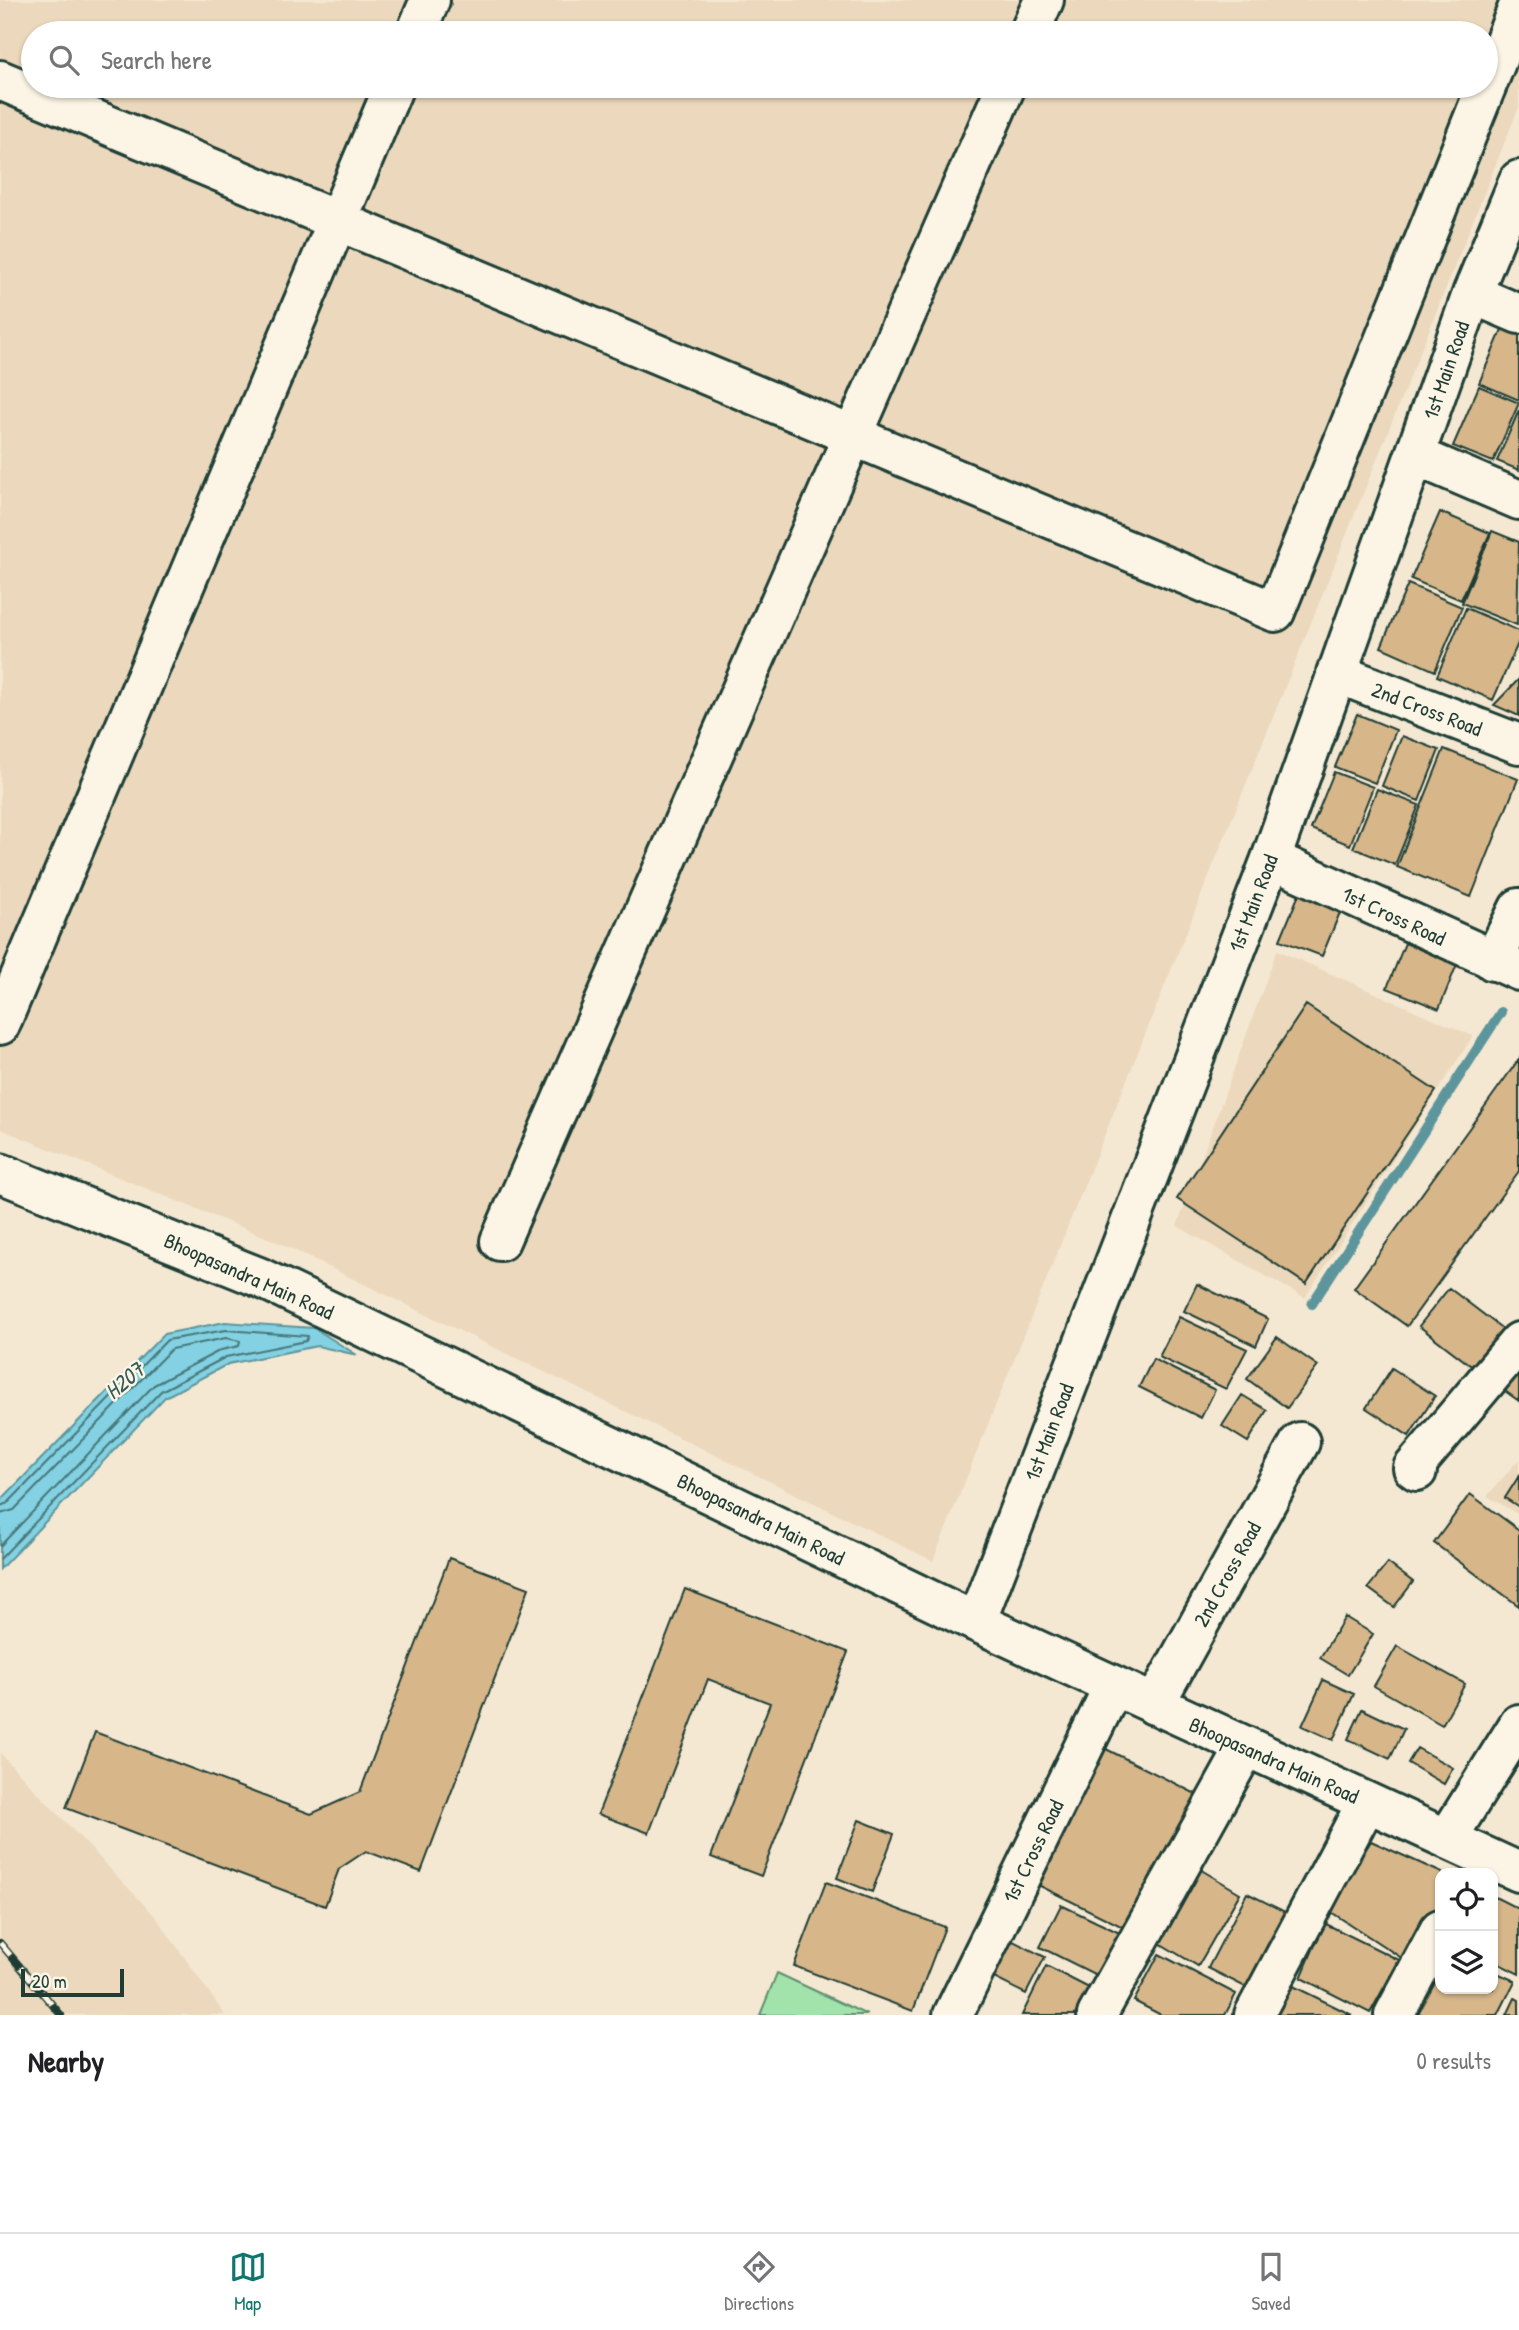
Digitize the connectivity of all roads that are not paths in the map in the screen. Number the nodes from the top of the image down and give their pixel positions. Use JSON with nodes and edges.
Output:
{"nodes":[{"id":1,"x":430,"y":0,"type":"edge"},
{"id":2,"x":1044,"y":0,"type":"edge"},
{"id":3,"x":1519,"y":5,"type":"edge"},
{"id":4,"x":421,"y":21,"type":"edge"},
{"id":5,"x":1035,"y":21,"type":"edge"},
{"id":6,"x":1498,"y":57,"type":"edge"},
{"id":7,"x":0,"y":80,"type":"edge"},
{"id":8,"x":21,"y":89,"type":"edge"},
{"id":9,"x":43,"y":98,"type":"edge"},
{"id":10,"x":389,"y":98,"type":"edge"},
{"id":11,"x":1001,"y":98,"type":"edge"},
{"id":12,"x":1482,"y":98,"type":"edge"},
{"id":13,"x":1519,"y":180,"type":"edge"},
{"id":14,"x":337,"y":221,"type":"junction"},
{"id":15,"x":1472,"y":293,"type":"junction"},
{"id":16,"x":1519,"y":314,"type":"edge"},
{"id":17,"x":853,"y":436,"type":"junction"},
{"id":18,"x":1416,"y":456,"type":"junction"},
{"id":19,"x":1519,"y":500,"type":"edge"},
{"id":20,"x":1336,"y":673,"type":"junction"},
{"id":21,"x":1519,"y":744,"type":"edge"},
{"id":22,"x":1271,"y":859,"type":"junction"},
{"id":23,"x":1519,"y":908,"type":"edge"},
{"id":24,"x":1506,"y":966,"type":"edge"},
{"id":25,"x":0,"y":1025,"type":"edge"},
{"id":26,"x":0,"y":1173,"type":"edge"},
{"id":27,"x":500,"y":1241,"type":"dead end"},
{"id":28,"x":1519,"y":1342,"type":"edge"},
{"id":29,"x":1300,"y":1442,"type":"dead end"},
{"id":30,"x":1417,"y":1471,"type":"dead end"},
{"id":31,"x":976,"y":1622,"type":"junction"},
{"id":32,"x":1113,"y":1687,"type":"junction"},
{"id":33,"x":1154,"y":1705,"type":"junction"},
{"id":34,"x":1519,"y":1724,"type":"edge"},
{"id":35,"x":1246,"y":1747,"type":"junction"},
{"id":36,"x":1367,"y":1802,"type":"junction"},
{"id":37,"x":1466,"y":1855,"type":"edge"},
{"id":38,"x":1519,"y":1872,"type":"edge"},
{"id":39,"x":1439,"y":1931,"type":"edge"},
{"id":40,"x":953,"y":2015,"type":"edge"},
{"id":41,"x":1097,"y":2015,"type":"edge"},
{"id":42,"x":1254,"y":2015,"type":"edge"},
{"id":43,"x":1394,"y":2015,"type":"edge"}],
"edges":[{"from":1,"to":4,"type":"street"},
{"from":2,"to":5,"type":"street"},
{"from":3,"to":6,"type":"street"},
{"from":7,"to":8,"type":"street"},
{"from":9,"to":14,"type":"street"},
{"from":10,"to":14,"type":"street"},
{"from":11,"to":17,"type":"street"},
{"from":12,"to":17,"type":"street"},
{"from":13,"to":15,"type":"street","name":"1st Main Road"},
{"from":14,"to":17,"type":"street"},
{"from":14,"to":25,"type":"street"},
{"from":15,"to":16,"type":"street"},
{"from":15,"to":18,"type":"street","name":"1st Main Road"},
{"from":17,"to":27,"type":"street"},
{"from":18,"to":19,"type":"street"},
{"from":18,"to":20,"type":"street","name":"1st Main Road"},
{"from":20,"to":21,"type":"street","name":"2nd Cross Road"},
{"from":20,"to":22,"type":"street","name":"1st Main Road"},
{"from":22,"to":24,"type":"street","name":"1st Cross Road"},
{"from":22,"to":31,"type":"street","name":"1st Main Road"},
{"from":23,"to":24,"type":"street"},
{"from":26,"to":31,"type":"street","name":"Bhoopasandra Main Road"},
{"from":28,"to":30,"type":"street"},
{"from":29,"to":33,"type":"street","name":"2nd Cross Road"},
{"from":31,"to":32,"type":"street","name":"Bhoopasandra Main Road"},
{"from":32,"to":33,"type":"street","name":"Bhoopasandra Main Road"},
{"from":32,"to":40,"type":"street","name":"1st Cross Road"},
{"from":33,"to":35,"type":"street","name":"Bhoopasandra Main Road"},
{"from":34,"to":37,"type":"street"},
{"from":35,"to":36,"type":"street","name":"Bhoopasandra Main Road"},
{"from":35,"to":41,"type":"street"},
{"from":36,"to":37,"type":"street","name":"Bhoopasandra Main Road"},
{"from":36,"to":42,"type":"street"},
{"from":37,"to":38,"type":"street","name":"Bhoopasandra Main Road"},
{"from":39,"to":43,"type":"street"}]}
